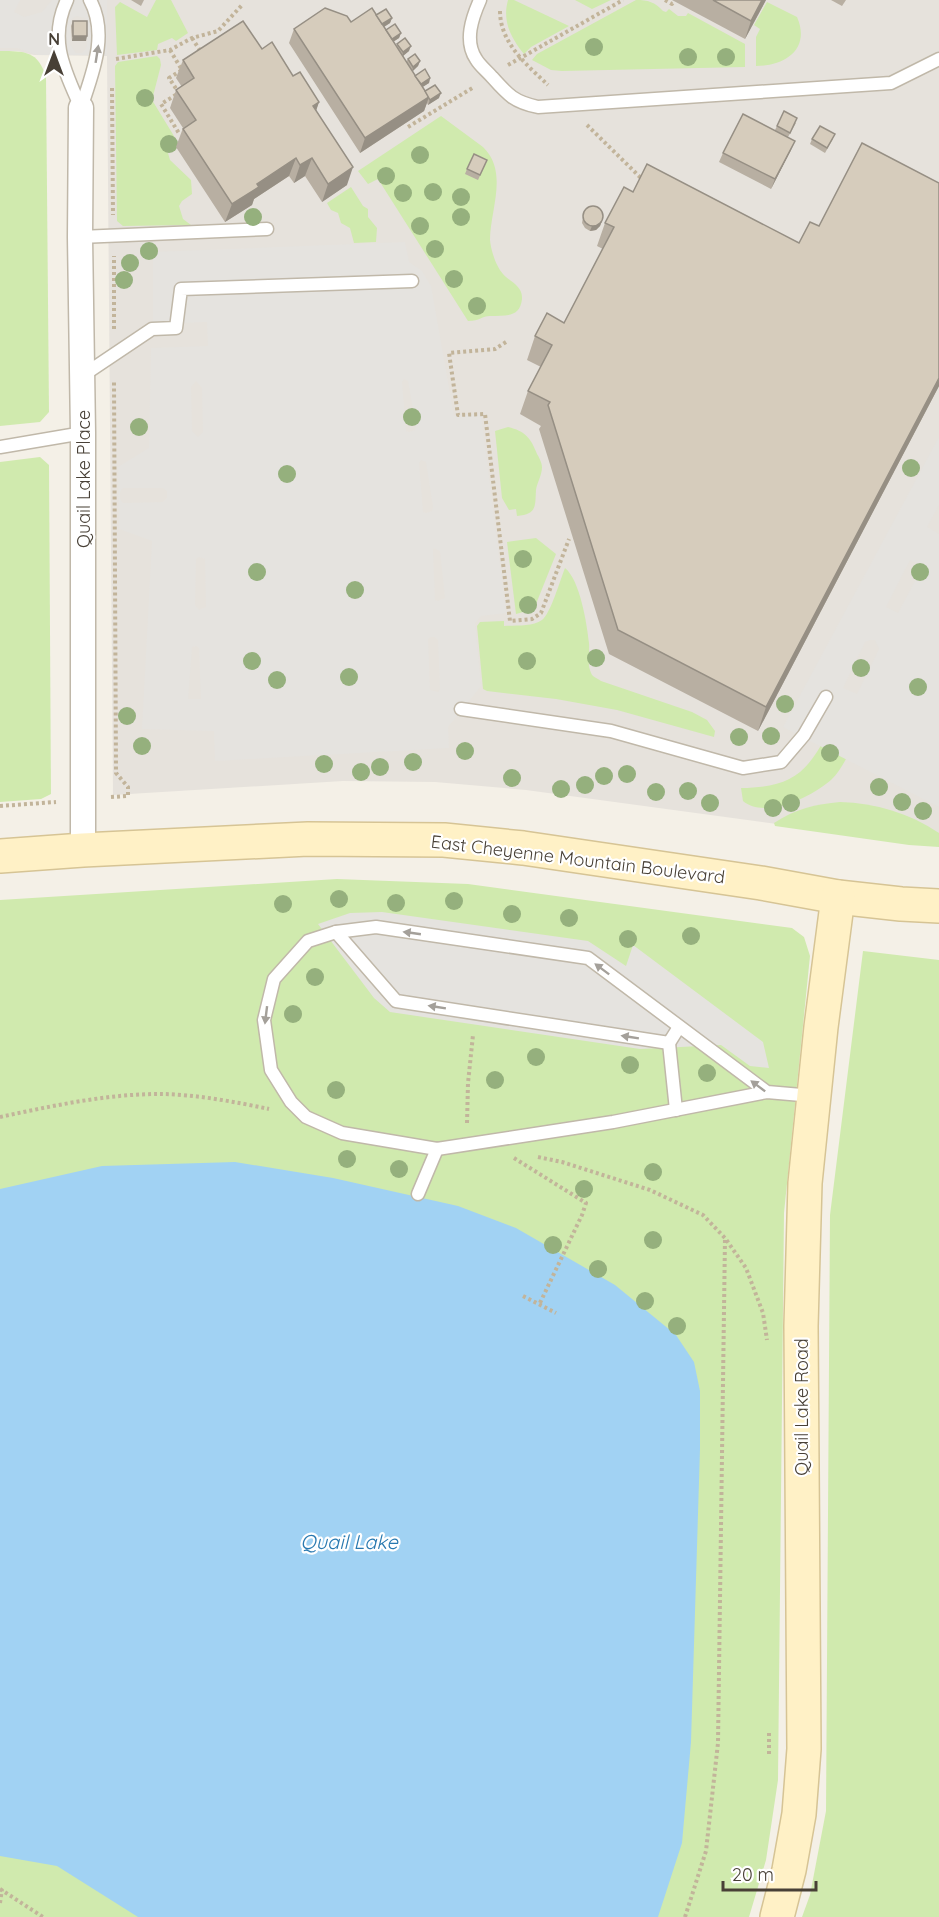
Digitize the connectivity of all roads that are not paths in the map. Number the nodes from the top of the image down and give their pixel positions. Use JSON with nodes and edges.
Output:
{"nodes":[{"id":1,"x":67,"y":0,"type":"edge"},
{"id":2,"x":90,"y":0,"type":"edge"},
{"id":3,"x":480,"y":0,"type":"edge"},
{"id":4,"x":939,"y":59,"type":"edge"},
{"id":5,"x":81,"y":108,"type":"junction"},
{"id":6,"x":267,"y":229,"type":"dead end"},
{"id":7,"x":80,"y":237,"type":"junction"},
{"id":8,"x":412,"y":281,"type":"dead end"},
{"id":9,"x":82,"y":376,"type":"junction"},
{"id":10,"x":83,"y":433,"type":"junction"},
{"id":11,"x":0,"y":447,"type":"edge"},
{"id":12,"x":825,"y":697,"type":"dead end"},
{"id":13,"x":461,"y":709,"type":"dead end"},
{"id":14,"x":83,"y":850,"type":"junction"},
{"id":15,"x":0,"y":856,"type":"edge"},
{"id":16,"x":838,"y":897,"type":"junction"},
{"id":17,"x":939,"y":906,"type":"edge"},
{"id":18,"x":336,"y":932,"type":"junction"},
{"id":19,"x":680,"y":1027,"type":"junction"},
{"id":20,"x":669,"y":1043,"type":"junction"},
{"id":21,"x":767,"y":1092,"type":"junction"},
{"id":22,"x":814,"y":1096,"type":"junction"},
{"id":23,"x":676,"y":1110,"type":"junction"},
{"id":24,"x":437,"y":1149,"type":"junction"},
{"id":25,"x":418,"y":1194,"type":"dead end"},
{"id":26,"x":777,"y":1917,"type":"edge"}],
"edges":[{"from":1,"to":5,"type":"lane"},
{"from":5,"to":2,"type":"lane","one_way":true},
{"from":3,"to":4,"type":"lane"},
{"from":5,"to":7,"type":"street","name":"Quail Lake Place"},
{"from":6,"to":7,"type":"lane"},
{"from":7,"to":9,"type":"street","name":"Quail Lake Place"},
{"from":8,"to":9,"type":"lane"},
{"from":9,"to":10,"type":"street","name":"Quail Lake Place"},
{"from":10,"to":11,"type":"lane"},
{"from":10,"to":14,"type":"street","name":"Quail Lake Place"},
{"from":12,"to":13,"type":"lane"},
{"from":14,"to":15,"type":"street","name":"East Cheyenne Mountain Boulevard"},
{"from":14,"to":16,"type":"street","name":"East Cheyenne Mountain Boulevard"},
{"from":16,"to":17,"type":"street","name":"East Cheyenne Mountain Boulevard"},
{"from":16,"to":22,"type":"street","name":"Quail Lake Road"},
{"from":19,"to":18,"type":"lane","one_way":true},
{"from":20,"to":18,"type":"lane","one_way":true},
{"from":18,"to":24,"type":"lane","one_way":true},
{"from":19,"to":20,"type":"lane"},
{"from":21,"to":19,"type":"lane","one_way":true},
{"from":20,"to":23,"type":"lane"},
{"from":21,"to":22,"type":"lane"},
{"from":21,"to":23,"type":"lane"},
{"from":22,"to":26,"type":"street","name":"Quail Lake Road"},
{"from":23,"to":24,"type":"lane"},
{"from":24,"to":25,"type":"lane"}]}
